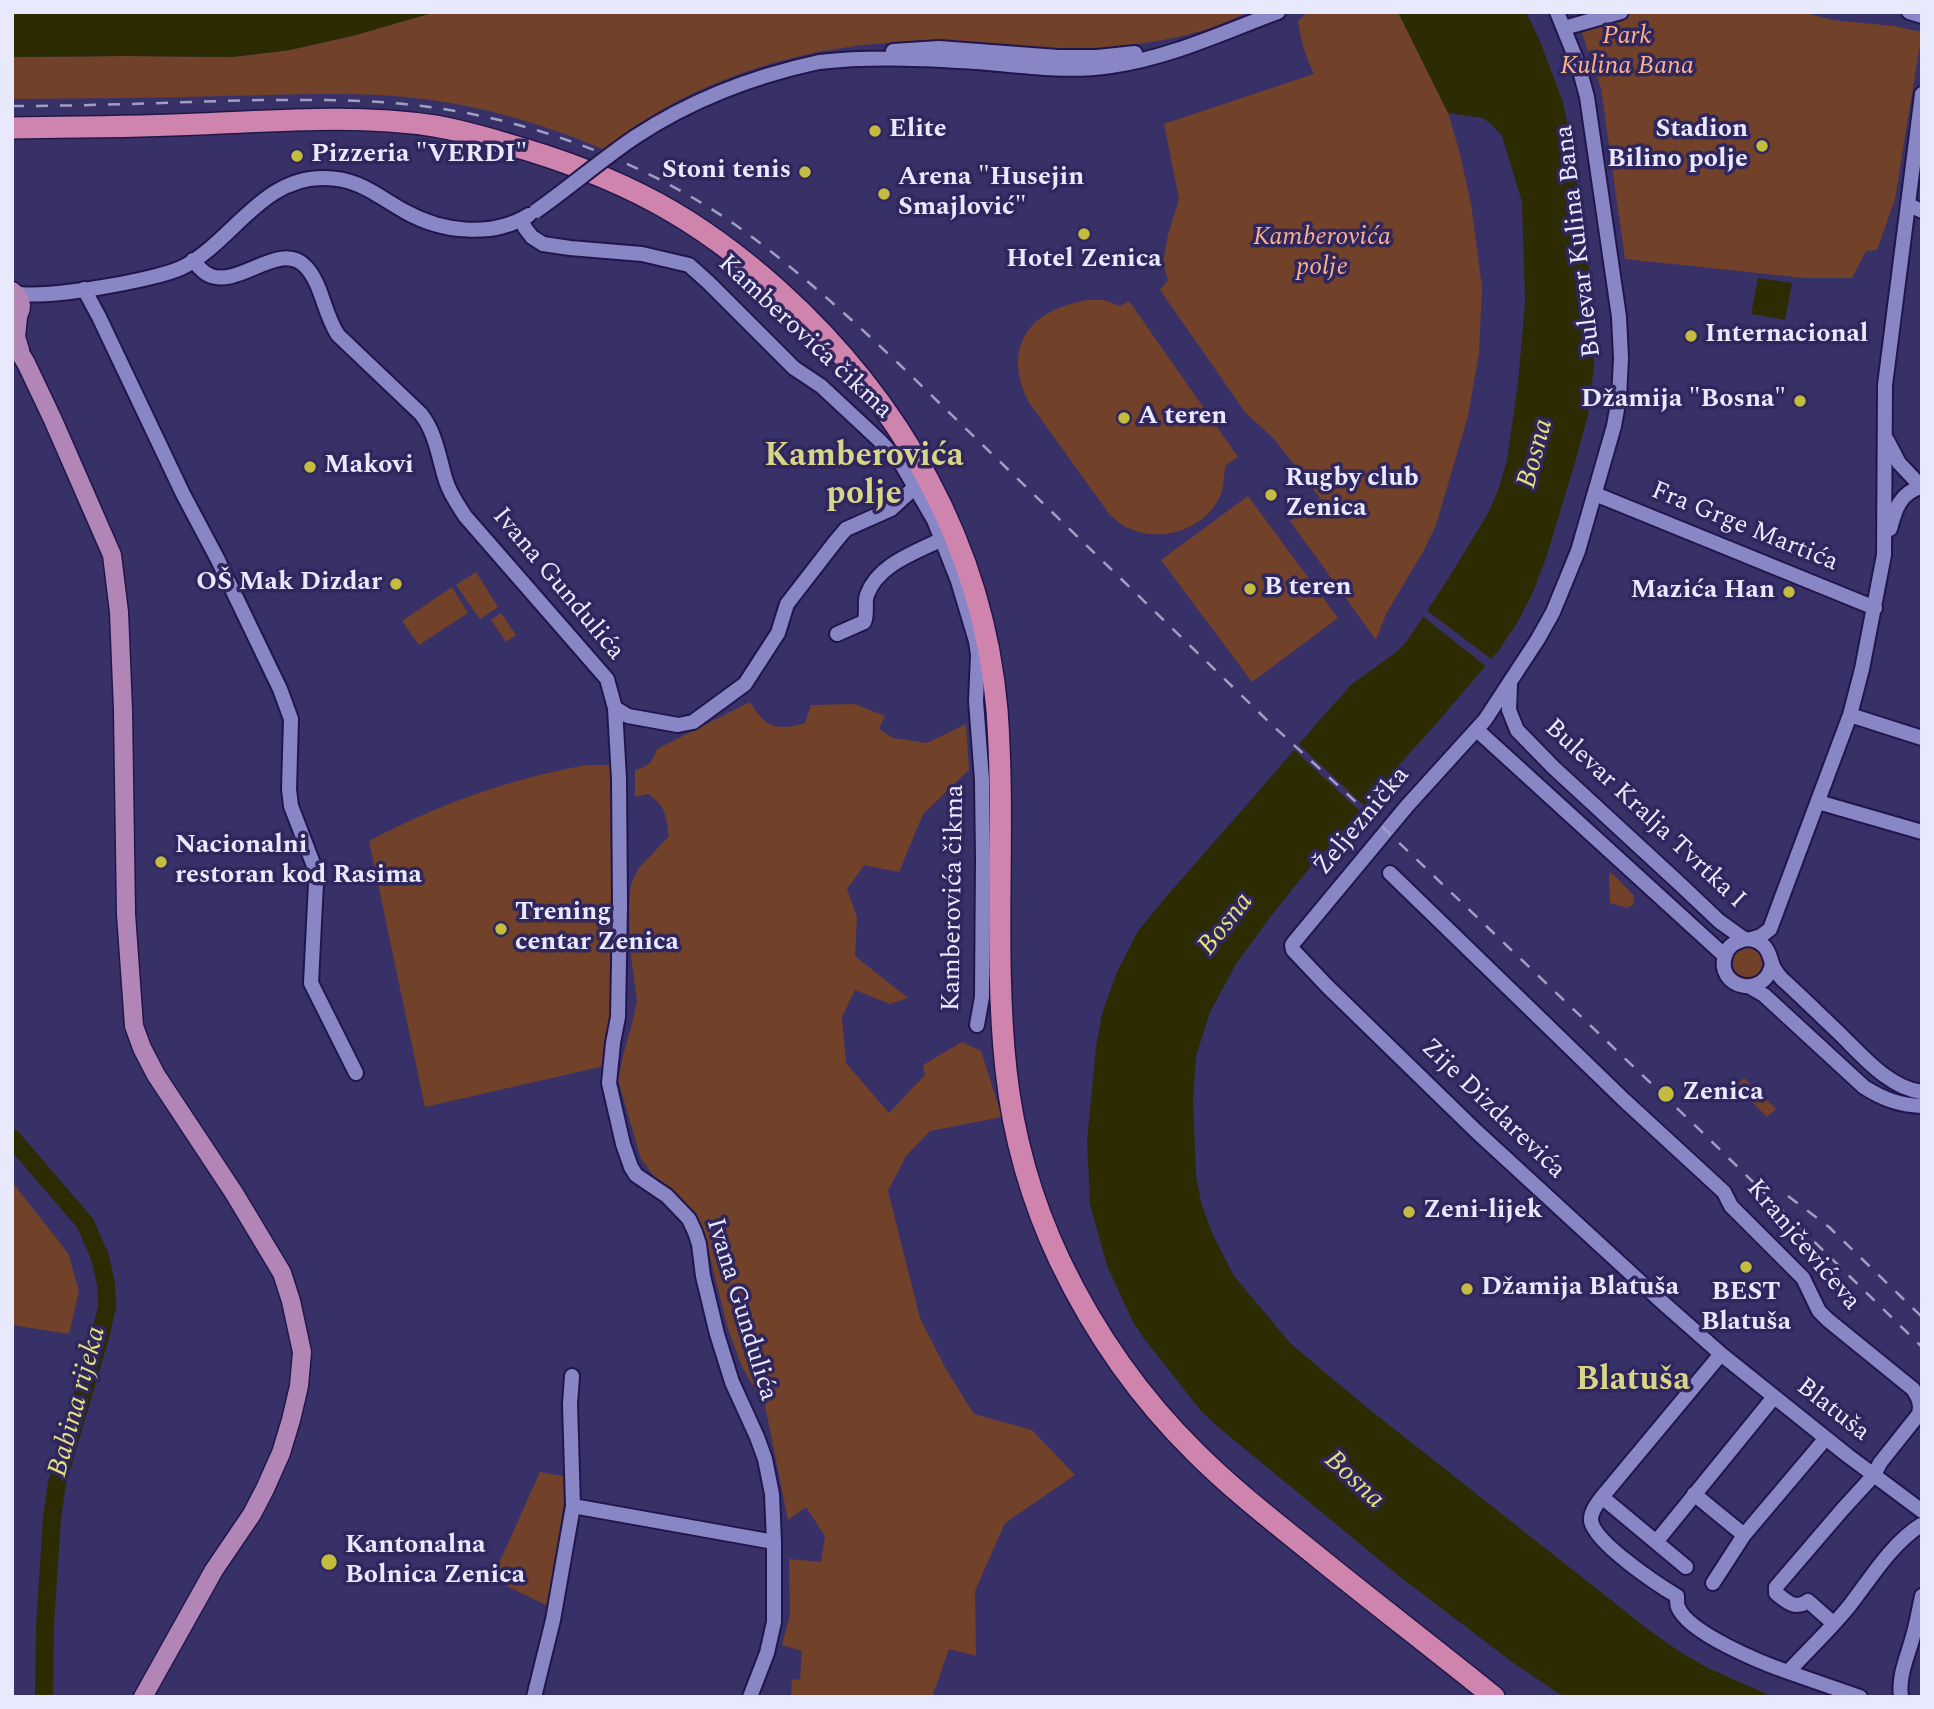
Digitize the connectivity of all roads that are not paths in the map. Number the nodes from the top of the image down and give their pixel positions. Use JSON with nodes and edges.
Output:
{"nodes":[{"id":1,"x":1278,"y":12,"type":"edge"},
{"id":2,"x":1557,"y":12,"type":"edge"},
{"id":3,"x":1621,"y":12,"type":"edge"},
{"id":4,"x":1909,"y":12,"type":"edge"},
{"id":5,"x":1922,"y":16,"type":"edge"},
{"id":6,"x":1564,"y":28,"type":"junction"},
{"id":7,"x":1921,"y":100,"type":"edge"},
{"id":8,"x":12,"y":128,"type":"edge"},
{"id":9,"x":1915,"y":208,"type":"edge"},
{"id":10,"x":522,"y":220,"type":"junction"},
{"id":11,"x":193,"y":260,"type":"junction"},
{"id":12,"x":84,"y":289,"type":"junction"},
{"id":13,"x":16,"y":307,"type":"edge"},
{"id":14,"x":17,"y":347,"type":"edge"},
{"id":15,"x":1885,"y":437,"type":"junction"},
{"id":16,"x":1885,"y":475,"type":"junction"},
{"id":17,"x":1920,"y":484,"type":"edge"},
{"id":18,"x":915,"y":487,"type":"junction"},
{"id":19,"x":1595,"y":494,"type":"junction"},
{"id":20,"x":942,"y":540,"type":"junction"},
{"id":21,"x":1884,"y":555,"type":"junction"},
{"id":22,"x":1875,"y":608,"type":"junction"},
{"id":23,"x":837,"y":634,"type":"dead end"},
{"id":24,"x":1510,"y":683,"type":"junction"},
{"id":25,"x":615,"y":708,"type":"junction"},
{"id":26,"x":1850,"y":715,"type":"junction"},
{"id":27,"x":1481,"y":725,"type":"junction"},
{"id":28,"x":1517,"y":730,"type":"junction"},
{"id":29,"x":1922,"y":738,"type":"edge"},
{"id":30,"x":1818,"y":802,"type":"junction"},
{"id":31,"x":1922,"y":832,"type":"edge"},
{"id":32,"x":1390,"y":873,"type":"dead end"},
{"id":33,"x":1782,"y":898,"type":"junction"},
{"id":34,"x":1748,"y":939,"type":"junction"},
{"id":35,"x":1293,"y":950,"type":"joint"},
{"id":36,"x":1725,"y":956,"type":"junction"},
{"id":37,"x":1771,"y":961,"type":"junction"},
{"id":38,"x":1750,"y":987,"type":"junction"},
{"id":39,"x":977,"y":1026,"type":"dead end"},
{"id":40,"x":356,"y":1073,"type":"dead end"},
{"id":41,"x":1922,"y":1092,"type":"edge"},
{"id":42,"x":1922,"y":1105,"type":"edge"},
{"id":43,"x":1661,"y":1300,"type":"joint"},
{"id":44,"x":1721,"y":1354,"type":"junction"},
{"id":45,"x":572,"y":1376,"type":"dead end"},
{"id":46,"x":1774,"y":1396,"type":"junction"},
{"id":47,"x":1826,"y":1438,"type":"junction"},
{"id":48,"x":1874,"y":1475,"type":"junction"},
{"id":49,"x":1694,"y":1494,"type":"junction"},
{"id":50,"x":1602,"y":1497,"type":"junction"},
{"id":51,"x":573,"y":1506,"type":"junction"},
{"id":52,"x":1919,"y":1517,"type":"edge"},
{"id":53,"x":1744,"y":1535,"type":"junction"},
{"id":54,"x":775,"y":1542,"type":"junction"},
{"id":55,"x":1656,"y":1542,"type":"junction"},
{"id":56,"x":1686,"y":1567,"type":"dead end"},
{"id":57,"x":1713,"y":1583,"type":"dead end"},
{"id":58,"x":1922,"y":1596,"type":"edge"},
{"id":59,"x":1833,"y":1623,"type":"junction"},
{"id":60,"x":1788,"y":1672,"type":"junction"},
{"id":61,"x":754,"y":1693,"type":"edge"},
{"id":62,"x":143,"y":1697,"type":"edge"},
{"id":63,"x":534,"y":1697,"type":"edge"},
{"id":64,"x":1494,"y":1697,"type":"edge"},
{"id":65,"x":1860,"y":1697,"type":"edge"},
{"id":66,"x":1901,"y":1697,"type":"edge"}],
"edges":[{"from":1,"to":10,"type":"street","bridge":true},
{"from":2,"to":6,"type":"street","name":"Bulevar Kulina Bana"},
{"from":3,"to":6,"type":"street"},
{"from":4,"to":5,"type":"street"},
{"from":6,"to":19,"type":"street","name":"Bulevar Kulina Bana"},
{"from":7,"to":9,"type":"street"},
{"from":8,"to":64,"type":"highway"},
{"from":9,"to":15,"type":"street"},
{"from":10,"to":11,"type":"street"},
{"from":10,"to":18,"type":"street","name":"Kamberovića čikma"},
{"from":11,"to":12,"type":"street"},
{"from":11,"to":25,"type":"street","name":"Ivana Gundulića"},
{"from":12,"to":13,"type":"street"},
{"from":12,"to":40,"type":"street"},
{"from":13,"to":14,"type":"main road"},
{"from":14,"to":62,"type":"main road"},
{"from":15,"to":16,"type":"street"},
{"from":15,"to":17,"type":"street"},
{"from":16,"to":17,"type":"street"},
{"from":16,"to":21,"type":"street"},
{"from":17,"to":21,"type":"street"},
{"from":18,"to":20,"type":"street","name":"Kamberovića čikma"},
{"from":18,"to":25,"type":"street"},
{"from":19,"to":22,"type":"street","name":"Fra Grge Martića"},
{"from":19,"to":24,"type":"street","name":"Bulevar Kulina Bana"},
{"from":20,"to":23,"type":"street"},
{"from":20,"to":39,"type":"street","name":"Kamberovića čikma"},
{"from":21,"to":22,"type":"street"},
{"from":22,"to":26,"type":"street"},
{"from":24,"to":27,"type":"street","name":"Bulevar Kulina Bana"},
{"from":24,"to":28,"type":"street","name":"Bulevar Kralja Tvrtka I"},
{"from":25,"to":54,"type":"street","name":"Ivana Gundulića"},
{"from":26,"to":29,"type":"street"},
{"from":26,"to":30,"type":"street"},
{"from":27,"to":28,"type":"street"},
{"from":27,"to":35,"type":"street","name":"Željeznička"},
{"from":27,"to":36,"type":"street","name":"Bulevar Kralja Tvrtka I"},
{"from":28,"to":34,"type":"street","name":"Bulevar Kralja Tvrtka I"},
{"from":30,"to":31,"type":"street"},
{"from":30,"to":33,"type":"street"},
{"from":32,"to":48,"type":"street","name":"Kranjčevićeva"},
{"from":33,"to":34,"type":"street"},
{"from":33,"to":37,"type":"street"},
{"from":34,"to":36,"type":"street","name":"Bulevar Kralja Tvrtka I"},
{"from":34,"to":37,"type":"street","name":"Bulevar Kralja Tvrtka I"},
{"from":35,"to":43,"type":"street","name":"Zije Dizdarevića"},
{"from":36,"to":38,"type":"street","name":"Bulevar Kralja Tvrtka I"},
{"from":37,"to":38,"type":"street"},
{"from":37,"to":41,"type":"street","name":"Bulevar Kralja Tvrtka I"},
{"from":38,"to":42,"type":"street","name":"Bulevar Kralja Tvrtka I"},
{"from":43,"to":44,"type":"street","name":"Blatuša"},
{"from":44,"to":46,"type":"street","name":"Blatuša"},
{"from":44,"to":50,"type":"street"},
{"from":45,"to":51,"type":"street"},
{"from":46,"to":47,"type":"street","name":"Blatuša"},
{"from":46,"to":49,"type":"street"},
{"from":47,"to":48,"type":"street","name":"Blatuša"},
{"from":47,"to":53,"type":"street"},
{"from":48,"to":52,"type":"street","name":"Blatuša"},
{"from":48,"to":59,"type":"street","name":"Kranjčevićeva"},
{"from":49,"to":53,"type":"street"},
{"from":49,"to":55,"type":"street"},
{"from":50,"to":55,"type":"street"},
{"from":50,"to":60,"type":"street"},
{"from":51,"to":54,"type":"street"},
{"from":51,"to":63,"type":"street"},
{"from":52,"to":59,"type":"street"},
{"from":53,"to":57,"type":"street"},
{"from":54,"to":61,"type":"street","name":"Ivana Gundulića"},
{"from":55,"to":56,"type":"street"},
{"from":58,"to":66,"type":"street"},
{"from":59,"to":60,"type":"street"},
{"from":60,"to":65,"type":"street"}]}
